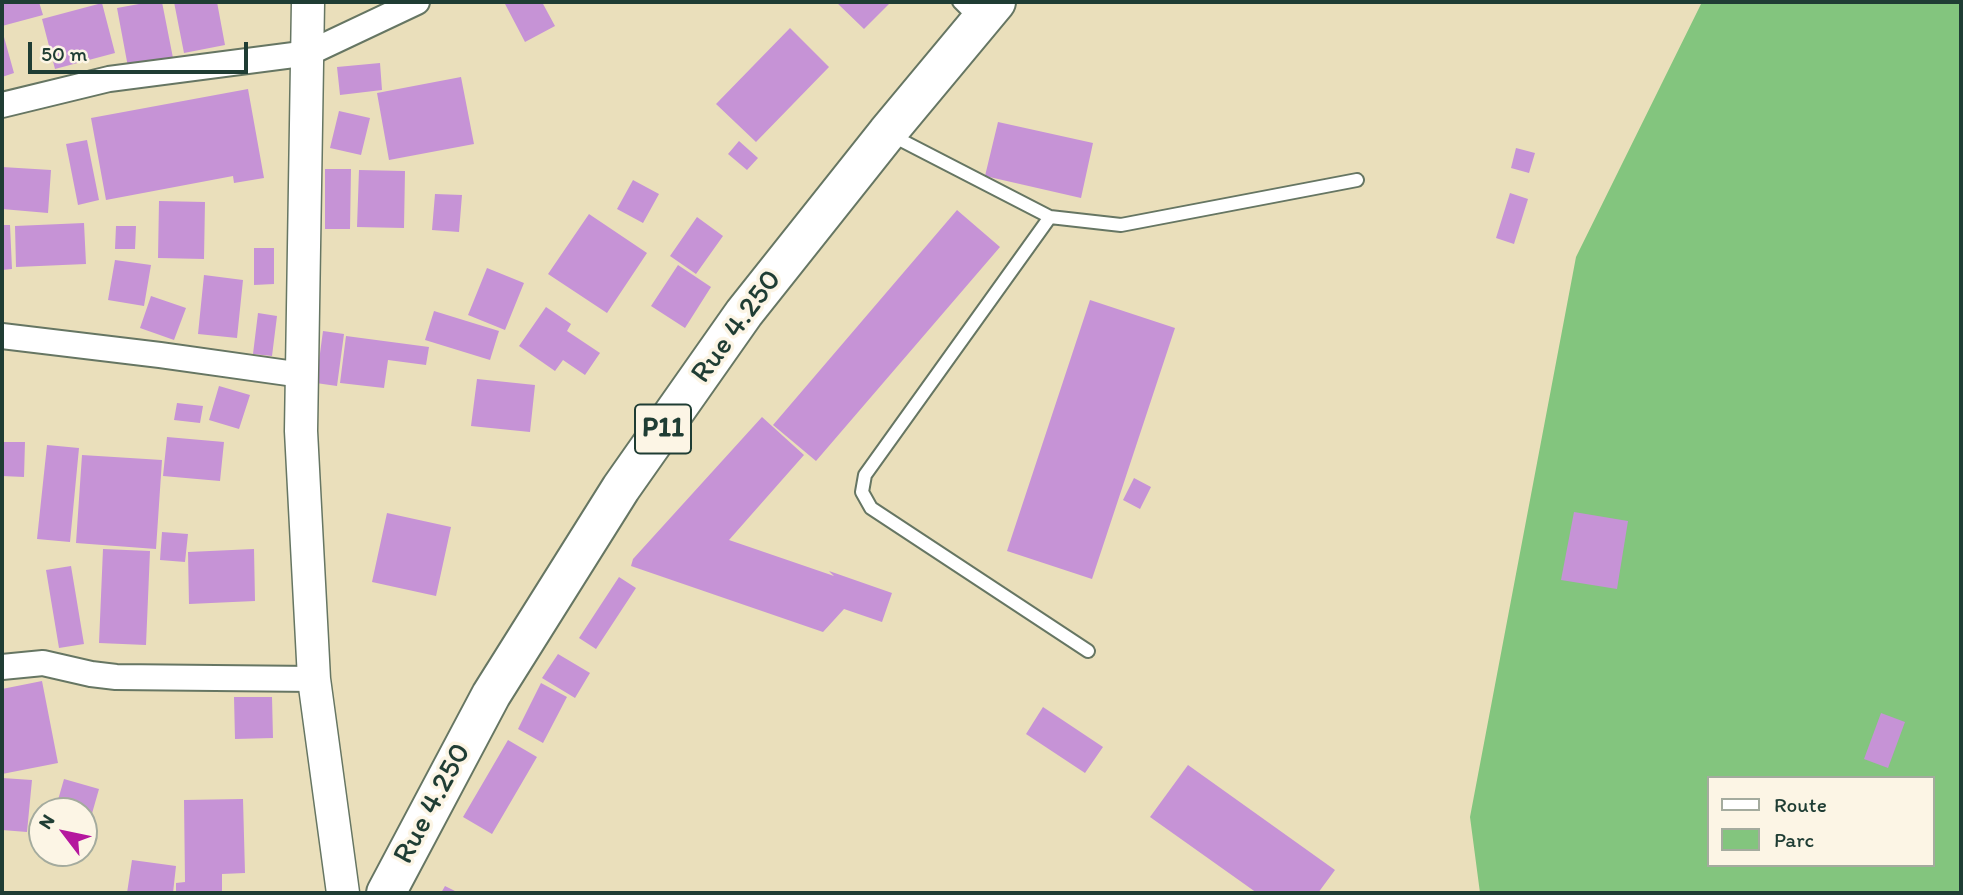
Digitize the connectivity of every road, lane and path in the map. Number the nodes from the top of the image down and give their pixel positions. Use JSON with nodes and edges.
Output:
{"nodes":[{"id":1,"x":308,"y":2,"type":"edge"},
{"id":2,"x":417,"y":2,"type":"edge"},
{"id":3,"x":978,"y":9,"type":"edge"},
{"id":4,"x":309,"y":53,"type":"junction"},
{"id":5,"x":2,"y":105,"type":"edge"},
{"id":6,"x":887,"y":133,"type":"junction"},
{"id":7,"x":1357,"y":180,"type":"dead end"},
{"id":8,"x":1049,"y":217,"type":"junction"},
{"id":9,"x":2,"y":336,"type":"edge"},
{"id":10,"x":302,"y":375,"type":"junction"},
{"id":11,"x":1088,"y":651,"type":"dead end"},
{"id":12,"x":2,"y":667,"type":"edge"},
{"id":13,"x":314,"y":679,"type":"junction"},
{"id":14,"x":343,"y":893,"type":"edge"},
{"id":15,"x":386,"y":893,"type":"edge"}],
"edges":[{"from":1,"to":4,"type":"street"},
{"from":2,"to":4,"type":"street"},
{"from":3,"to":6,"type":"main road","name":"Rue 4.250","number":"P11"},
{"from":4,"to":5,"type":"street"},
{"from":4,"to":10,"type":"street"},
{"from":6,"to":8,"type":"lane"},
{"from":6,"to":15,"type":"main road","name":"Rue 4.250","number":"P11"},
{"from":7,"to":8,"type":"lane"},
{"from":8,"to":11,"type":"lane"},
{"from":9,"to":10,"type":"street"},
{"from":10,"to":13,"type":"street"},
{"from":12,"to":13,"type":"street"},
{"from":13,"to":14,"type":"street"}]}
